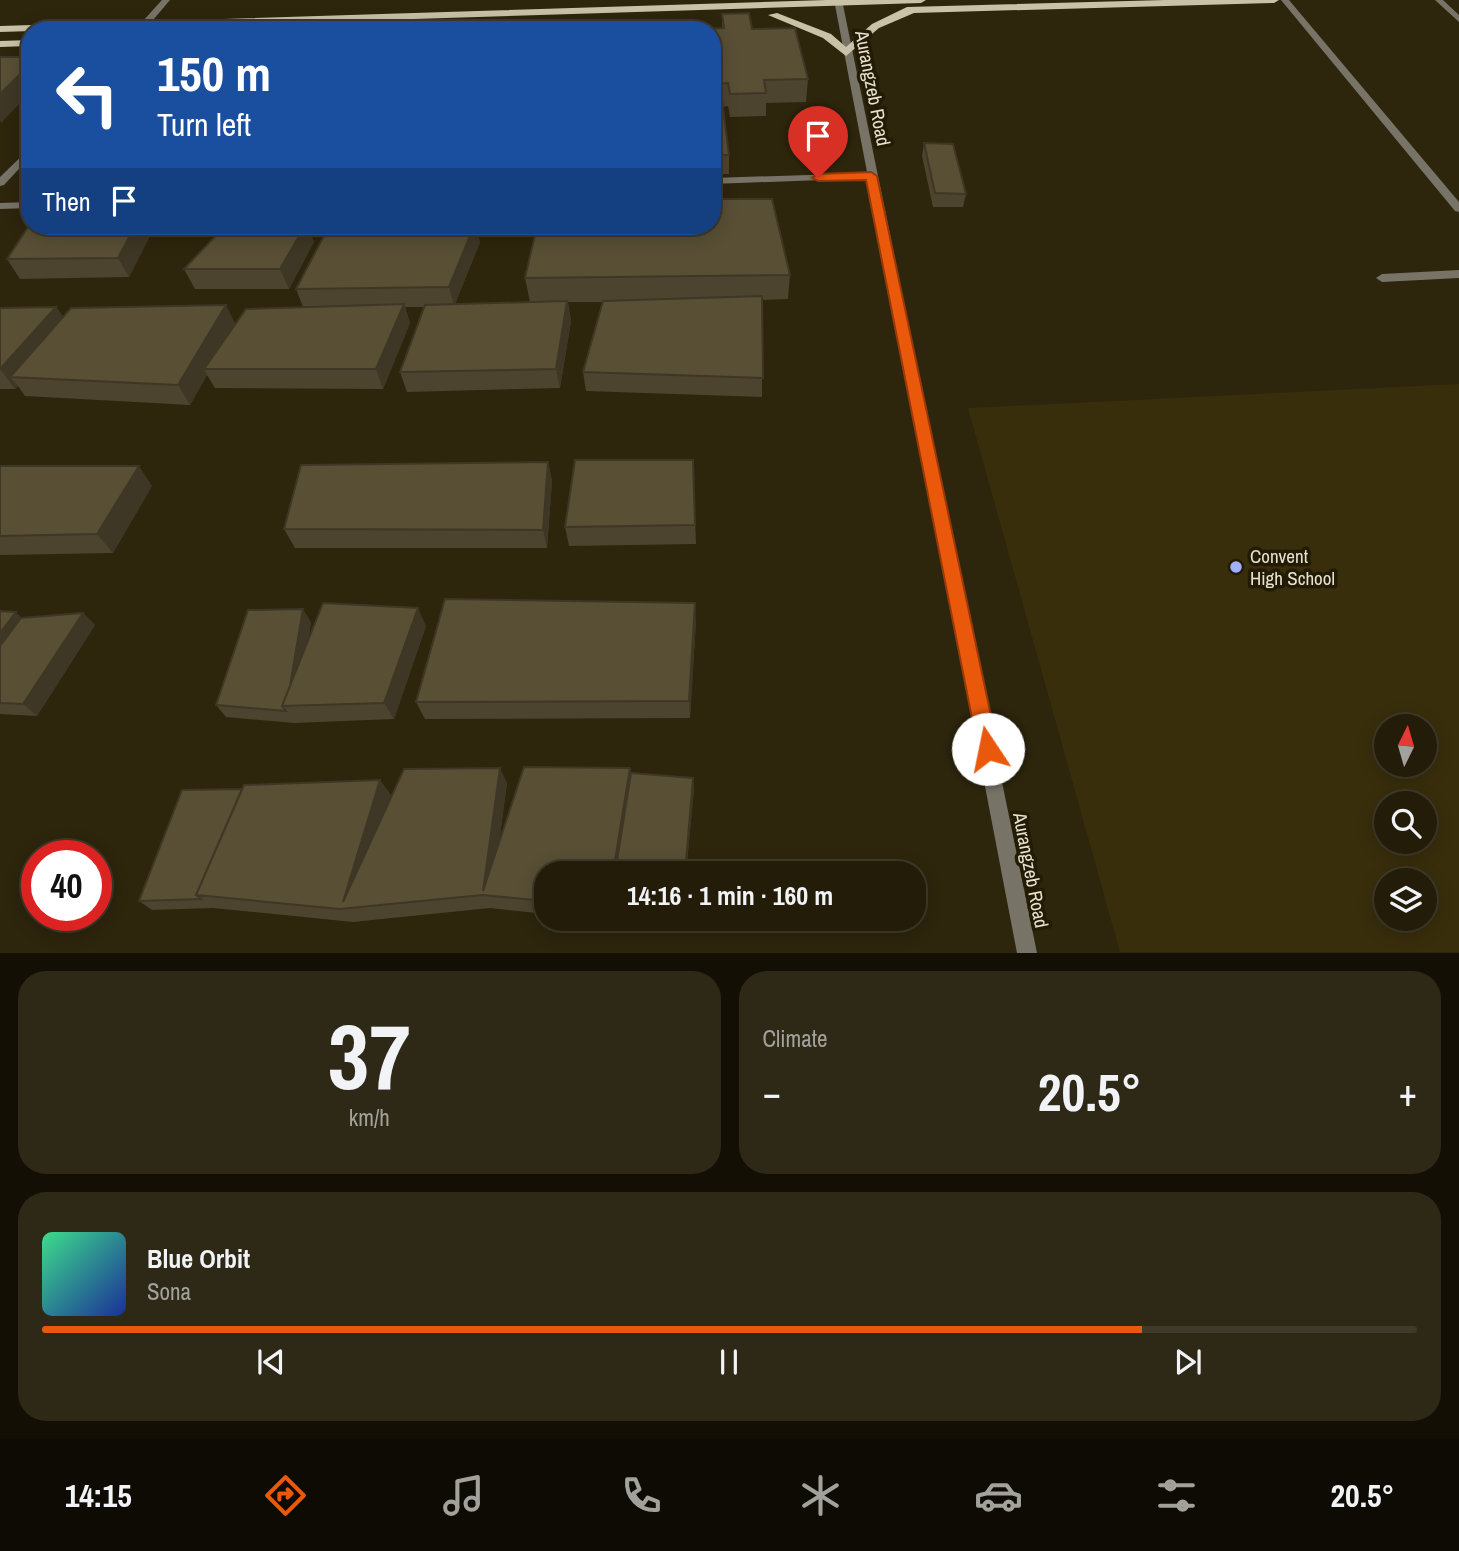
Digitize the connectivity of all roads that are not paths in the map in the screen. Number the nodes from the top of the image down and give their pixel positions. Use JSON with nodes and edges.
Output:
{"nodes":[{"id":1,"x":166,"y":0,"type":"edge"},
{"id":2,"x":784,"y":0,"type":"edge"},
{"id":3,"x":921,"y":0,"type":"edge"},
{"id":4,"x":1274,"y":0,"type":"edge"},
{"id":5,"x":1285,"y":0,"type":"edge"},
{"id":6,"x":1439,"y":0,"type":"edge"},
{"id":7,"x":911,"y":4,"type":"edge"},
{"id":8,"x":765,"y":5,"type":"junction"},
{"id":9,"x":839,"y":5,"type":"edge"},
{"id":10,"x":773,"y":15,"type":"junction"},
{"id":11,"x":1459,"y":20,"type":"edge"},
{"id":12,"x":148,"y":21,"type":"edge"},
{"id":13,"x":243,"y":21,"type":"edge"},
{"id":14,"x":618,"y":21,"type":"edge"},
{"id":15,"x":21,"y":28,"type":"edge"},
{"id":16,"x":0,"y":29,"type":"edge"},
{"id":17,"x":21,"y":43,"type":"edge"},
{"id":18,"x":0,"y":44,"type":"edge"},
{"id":19,"x":846,"y":53,"type":"junction"},
{"id":20,"x":21,"y":161,"type":"edge"},
{"id":21,"x":871,"y":176,"type":"junction"},
{"id":22,"x":721,"y":181,"type":"edge"},
{"id":23,"x":0,"y":183,"type":"edge"},
{"id":24,"x":21,"y":205,"type":"edge"},
{"id":25,"x":0,"y":206,"type":"edge"},
{"id":26,"x":1459,"y":209,"type":"edge"},
{"id":27,"x":1459,"y":275,"type":"edge"},
{"id":28,"x":1382,"y":278,"type":"dead end"},
{"id":29,"x":1027,"y":953,"type":"edge"}],
"edges":[{"from":1,"to":12,"type":"street"},
{"from":2,"to":8,"type":"main road"},
{"from":3,"to":7,"type":"main road"},
{"from":4,"to":7,"type":"main road"},
{"from":5,"to":26,"type":"street"},
{"from":6,"to":11,"type":"street"},
{"from":7,"to":9,"type":"main road"},
{"from":7,"to":19,"type":"main road"},
{"from":8,"to":9,"type":"main road"},
{"from":8,"to":13,"type":"main road"},
{"from":9,"to":10,"type":"main road"},
{"from":9,"to":19,"type":"street","name":"Aurangzeb Road"},
{"from":10,"to":14,"type":"main road"},
{"from":10,"to":19,"type":"main road"},
{"from":15,"to":16,"type":"main road"},
{"from":17,"to":18,"type":"main road"},
{"from":19,"to":21,"type":"street","name":"Aurangzeb Road"},
{"from":20,"to":23,"type":"street"},
{"from":21,"to":22,"type":"street"},
{"from":21,"to":29,"type":"street","name":"Aurangzeb Road"},
{"from":24,"to":25,"type":"street"},
{"from":27,"to":28,"type":"street"}]}
